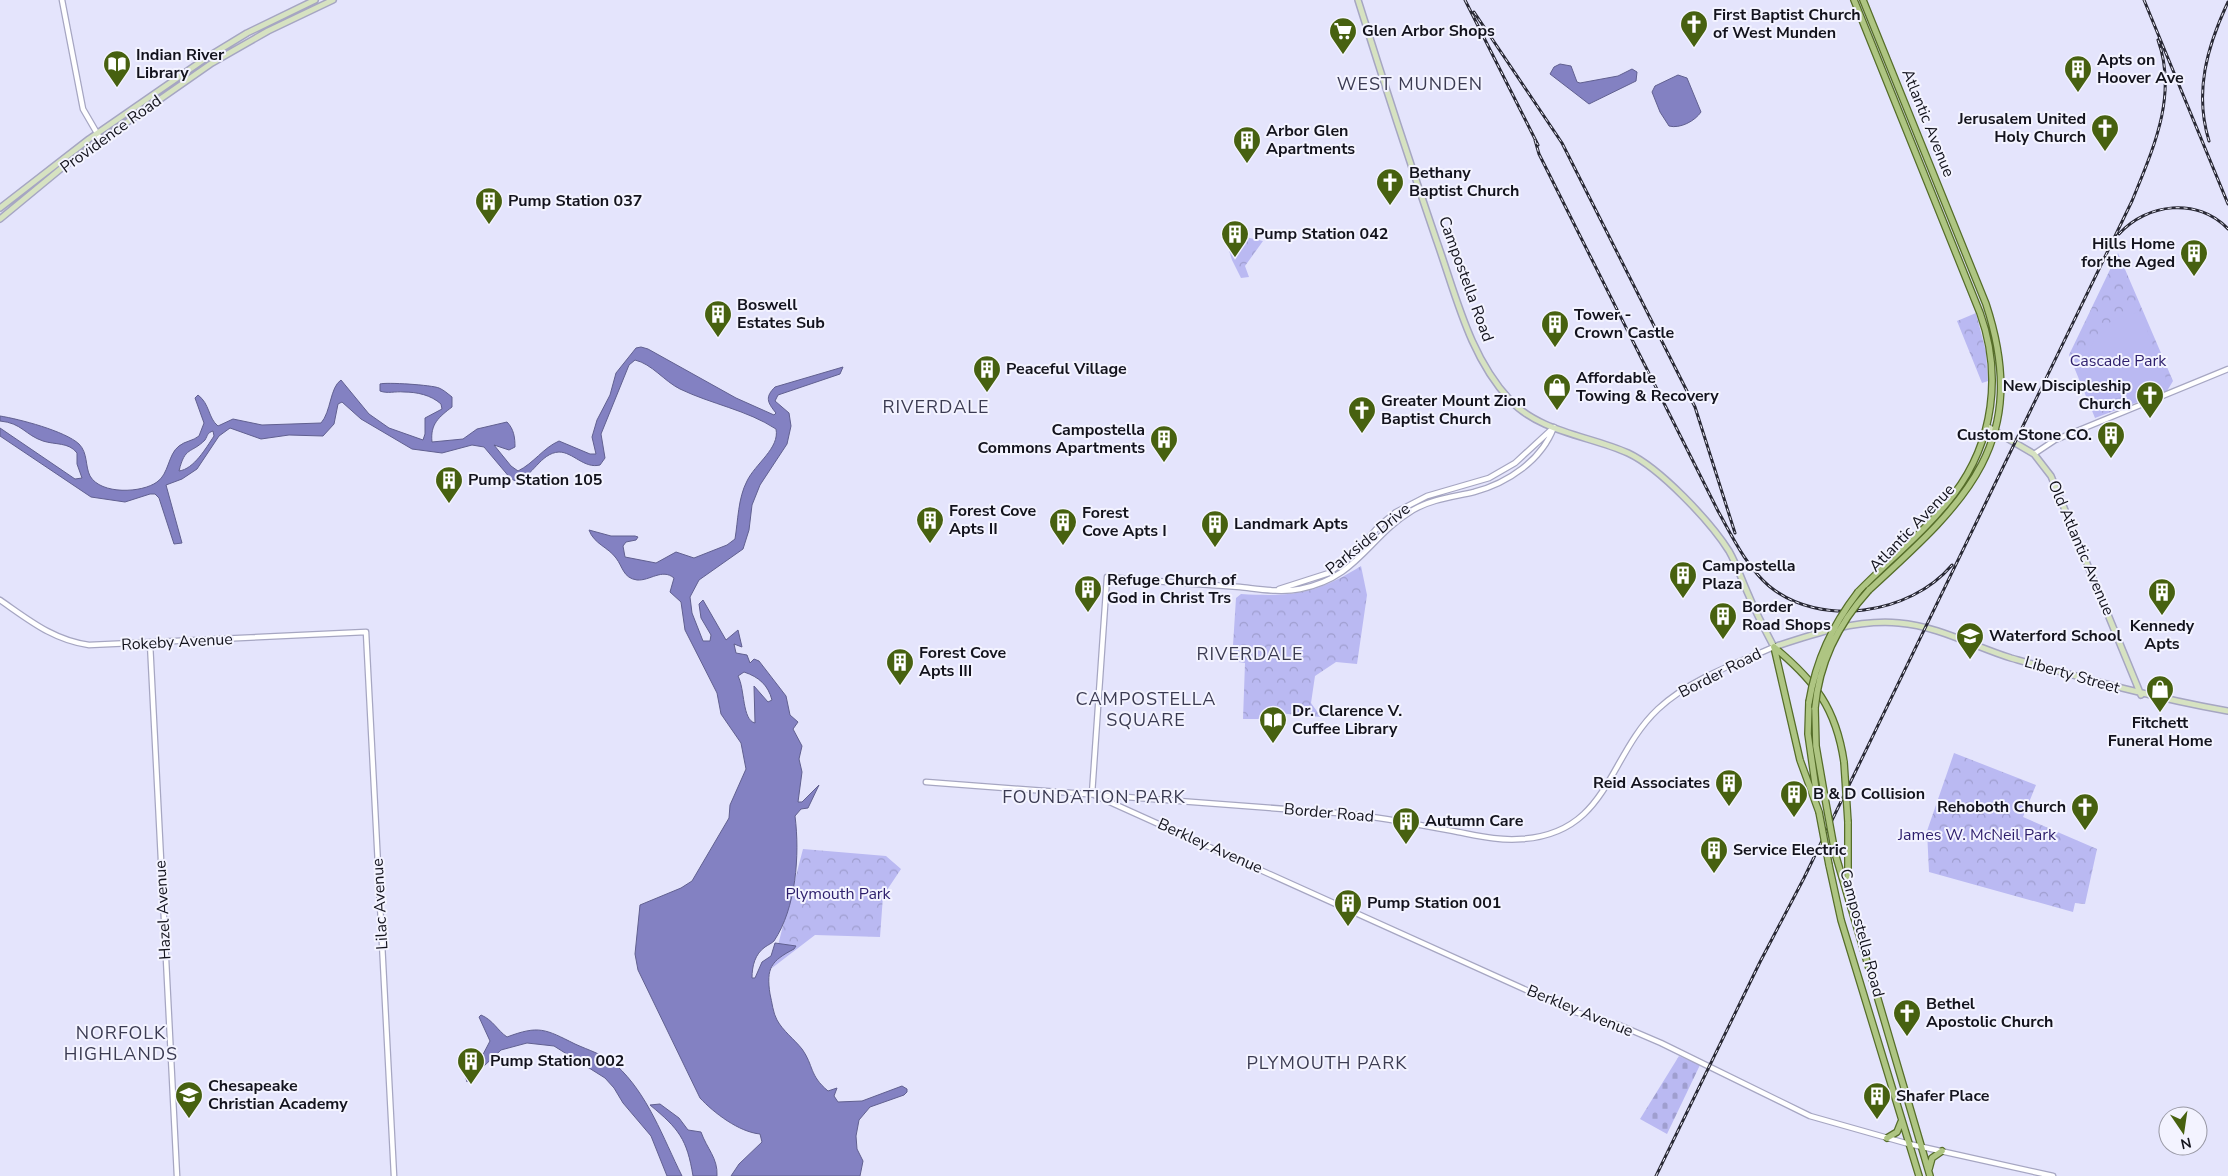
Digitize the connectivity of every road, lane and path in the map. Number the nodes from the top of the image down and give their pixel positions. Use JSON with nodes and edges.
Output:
{"nodes":[{"id":1,"x":62,"y":0,"type":"edge"},
{"id":2,"x":315,"y":0,"type":"edge"},
{"id":3,"x":333,"y":0,"type":"edge"},
{"id":4,"x":1358,"y":0,"type":"edge"},
{"id":5,"x":1854,"y":0,"type":"edge"},
{"id":6,"x":1863,"y":0,"type":"edge"},
{"id":7,"x":96,"y":134,"type":"junction"},
{"id":8,"x":101,"y":140,"type":"junction"},
{"id":9,"x":0,"y":208,"type":"edge"},
{"id":10,"x":0,"y":219,"type":"edge"},
{"id":11,"x":2228,"y":369,"type":"edge"},
{"id":12,"x":1554,"y":427,"type":"junction"},
{"id":13,"x":1988,"y":427,"type":"junction"},
{"id":14,"x":1996,"y":432,"type":"junction"},
{"id":15,"x":2034,"y":454,"type":"junction"},
{"id":16,"x":1279,"y":589,"type":"junction"},
{"id":17,"x":0,"y":600,"type":"edge"},
{"id":18,"x":366,"y":632,"type":"joint"},
{"id":19,"x":150,"y":643,"type":"junction"},
{"id":20,"x":1774,"y":647,"type":"junction"},
{"id":21,"x":2141,"y":695,"type":"junction"},
{"id":22,"x":2228,"y":711,"type":"edge"},
{"id":23,"x":926,"y":782,"type":"dead end"},
{"id":24,"x":1092,"y":794,"type":"junction"},
{"id":25,"x":1126,"y":797,"type":"junction"},
{"id":26,"x":1122,"y":807,"type":"junction"},
{"id":27,"x":1819,"y":812,"type":"junction"},
{"id":28,"x":1848,"y":907,"type":"junction"},
{"id":29,"x":1902,"y":1120,"type":"junction"},
{"id":30,"x":1888,"y":1138,"type":"junction"},
{"id":31,"x":1909,"y":1144,"type":"junction"},
{"id":32,"x":1921,"y":1147,"type":"junction"},
{"id":33,"x":1942,"y":1151,"type":"junction"},
{"id":34,"x":1929,"y":1174,"type":"edge"},
{"id":35,"x":177,"y":1176,"type":"edge"},
{"id":36,"x":394,"y":1176,"type":"edge"},
{"id":37,"x":1918,"y":1176,"type":"edge"},
{"id":38,"x":2053,"y":1176,"type":"edge"}],
"edges":[{"from":1,"to":7,"type":"street"},
{"from":2,"to":7,"type":"main road","name":"Providence Road"},
{"from":3,"to":8,"type":"main road","name":"Providence Road"},
{"from":4,"to":12,"type":"main road","name":"Campostella Road"},
{"from":5,"to":13,"type":"main road","name":"Atlantic Avenue"},
{"from":6,"to":14,"type":"main road","name":"Atlantic Avenue"},
{"from":7,"to":8,"type":"street"},
{"from":7,"to":9,"type":"main road","name":"Providence Road"},
{"from":8,"to":10,"type":"main road","name":"Providence Road"},
{"from":11,"to":15,"type":"street"},
{"from":12,"to":16,"type":"street","name":"Parkside Drive"},
{"from":12,"to":16,"type":"street","name":"Parkside Drive"},
{"from":12,"to":20,"type":"main road","name":"Campostella Road"},
{"from":13,"to":14,"type":"main road","name":"Old Atlantic Avenue"},
{"from":13,"to":27,"type":"main road","name":"Atlantic Avenue","bridge":true},
{"from":14,"to":15,"type":"main road","name":"Old Atlantic Avenue"},
{"from":14,"to":28,"type":"main road","name":"Atlantic Avenue","bridge":true},
{"from":15,"to":21,"type":"main road","name":"Old Atlantic Avenue"},
{"from":16,"to":24,"type":"street","name":"Parkside Drive"},
{"from":17,"to":19,"type":"street","name":"Rokeby Avenue"},
{"from":18,"to":19,"type":"street","name":"Rokeby Avenue"},
{"from":18,"to":36,"type":"street","name":"Lilac Avenue"},
{"from":19,"to":35,"type":"street","name":"Hazel Avenue"},
{"from":20,"to":21,"type":"main road","name":"Liberty Street"},
{"from":20,"to":25,"type":"street","name":"Border Road"},
{"from":20,"to":27,"type":"main road"},
{"from":20,"to":28,"type":"main road","bridge":true},
{"from":21,"to":22,"type":"main road","name":"Liberty Street"},
{"from":23,"to":24,"type":"street","name":"Border Road"},
{"from":24,"to":25,"type":"street","name":"Border Road"},
{"from":24,"to":26,"type":"street","name":"Berkley Avenue"},
{"from":25,"to":26,"type":"street"},
{"from":26,"to":30,"type":"street","name":"Berkley Avenue"},
{"from":27,"to":29,"type":"main road","name":"Campostella Road","bridge":true},
{"from":28,"to":32,"type":"main road","name":"Campostella Road"},
{"from":29,"to":30,"type":"main road"},
{"from":29,"to":31,"type":"main road","name":"Campostella Road"},
{"from":30,"to":31,"type":"street","name":"Berkley Avenue"},
{"from":31,"to":32,"type":"street","name":"Berkley Avenue"},
{"from":31,"to":37,"type":"main road","name":"Campostella Road"},
{"from":32,"to":33,"type":"street","name":"Berkley Avenue"},
{"from":32,"to":34,"type":"main road","name":"Campostella Road"},
{"from":33,"to":34,"type":"main road"},
{"from":33,"to":38,"type":"street","name":"Berkley Avenue"}]}
